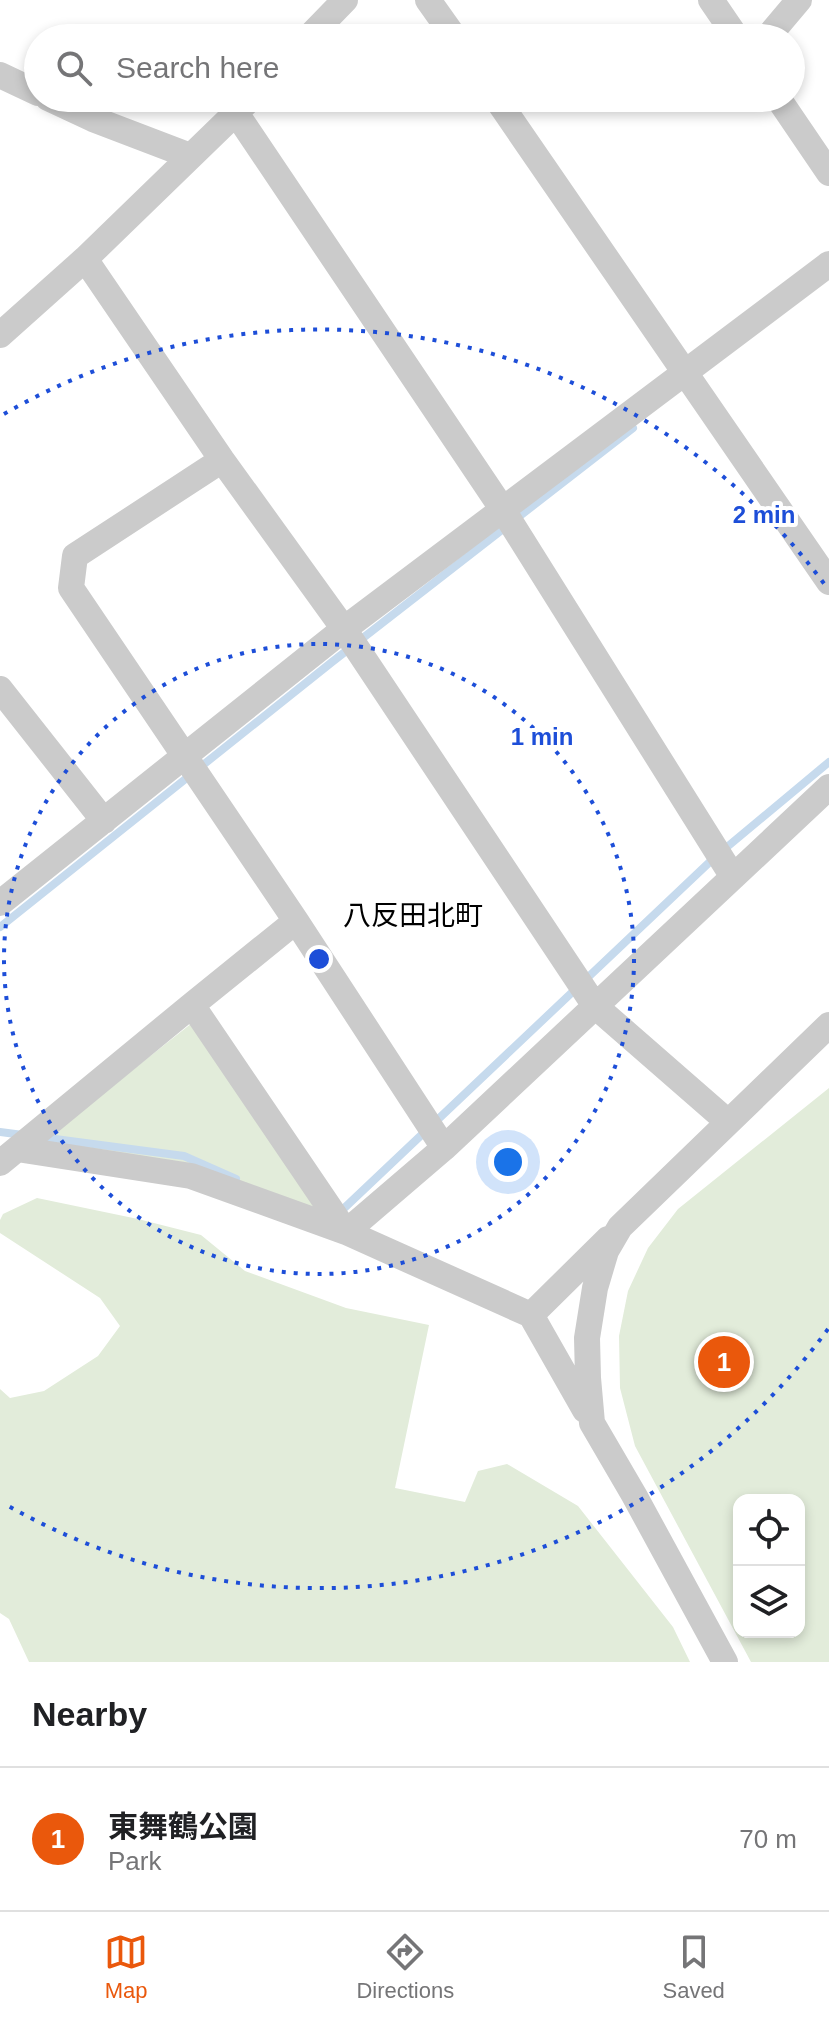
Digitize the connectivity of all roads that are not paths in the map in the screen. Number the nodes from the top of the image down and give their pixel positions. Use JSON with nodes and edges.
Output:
{"nodes":[{"id":1,"x":345,"y":0,"type":"edge"},
{"id":2,"x":428,"y":0,"type":"edge"},
{"id":3,"x":711,"y":0,"type":"edge"},
{"id":4,"x":799,"y":0,"type":"edge"},
{"id":5,"x":322,"y":24,"type":"edge"},
{"id":6,"x":445,"y":24,"type":"edge"},
{"id":7,"x":727,"y":24,"type":"edge"},
{"id":8,"x":779,"y":24,"type":"edge"},
{"id":9,"x":0,"y":75,"type":"edge"},
{"id":10,"x":24,"y":86,"type":"edge"},
{"id":11,"x":78,"y":112,"type":"edge"},
{"id":12,"x":237,"y":112,"type":"edge"},
{"id":13,"x":247,"y":112,"type":"edge"},
{"id":14,"x":506,"y":112,"type":"edge"},
{"id":15,"x":788,"y":112,"type":"edge"},
{"id":16,"x":190,"y":156,"type":"junction"},
{"id":17,"x":829,"y":173,"type":"edge"},
{"id":18,"x":85,"y":259,"type":"junction"},
{"id":19,"x":829,"y":264,"type":"edge"},
{"id":20,"x":0,"y":335,"type":"edge"},
{"id":21,"x":685,"y":372,"type":"junction"},
{"id":22,"x":222,"y":460,"type":"junction"},
{"id":23,"x":503,"y":510,"type":"junction"},
{"id":24,"x":829,"y":582,"type":"edge"},
{"id":25,"x":344,"y":629,"type":"junction"},
{"id":26,"x":0,"y":689,"type":"edge"},
{"id":27,"x":185,"y":757,"type":"junction"},
{"id":28,"x":829,"y":787,"type":"edge"},
{"id":29,"x":104,"y":821,"type":"junction"},
{"id":30,"x":733,"y":877,"type":"junction"},
{"id":31,"x":0,"y":903,"type":"edge"},
{"id":32,"x":296,"y":921,"type":"junction"},
{"id":33,"x":192,"y":1005,"type":"junction"},
{"id":34,"x":595,"y":1006,"type":"junction"},
{"id":35,"x":829,"y":1025,"type":"edge"},
{"id":36,"x":728,"y":1122,"type":"junction"},
{"id":37,"x":444,"y":1148,"type":"junction"},
{"id":38,"x":9,"y":1156,"type":"edge"},
{"id":39,"x":620,"y":1227,"type":"junction"},
{"id":40,"x":346,"y":1232,"type":"junction"},
{"id":41,"x":531,"y":1315,"type":"junction"},
{"id":42,"x":592,"y":1423,"type":"junction"},
{"id":43,"x":725,"y":1662,"type":"edge"}],
"edges":[{"from":1,"to":5,"type":"street"},
{"from":2,"to":6,"type":"street"},
{"from":3,"to":7,"type":"street"},
{"from":4,"to":8,"type":"street"},
{"from":9,"to":10,"type":"street"},
{"from":11,"to":16,"type":"street"},
{"from":12,"to":16,"type":"street"},
{"from":13,"to":23,"type":"street"},
{"from":14,"to":21,"type":"street"},
{"from":15,"to":17,"type":"street"},
{"from":16,"to":18,"type":"street"},
{"from":18,"to":20,"type":"street"},
{"from":18,"to":22,"type":"street"},
{"from":19,"to":21,"type":"street"},
{"from":21,"to":23,"type":"street"},
{"from":21,"to":24,"type":"street"},
{"from":22,"to":25,"type":"street"},
{"from":22,"to":27,"type":"street"},
{"from":23,"to":25,"type":"street"},
{"from":23,"to":30,"type":"street"},
{"from":25,"to":27,"type":"street"},
{"from":25,"to":34,"type":"street"},
{"from":26,"to":29,"type":"street"},
{"from":27,"to":29,"type":"street"},
{"from":27,"to":32,"type":"street"},
{"from":28,"to":30,"type":"street"},
{"from":29,"to":31,"type":"street"},
{"from":30,"to":34,"type":"street"},
{"from":32,"to":33,"type":"street"},
{"from":32,"to":37,"type":"street"},
{"from":33,"to":38,"type":"street"},
{"from":33,"to":40,"type":"street"},
{"from":34,"to":36,"type":"street"},
{"from":34,"to":37,"type":"street"},
{"from":35,"to":36,"type":"street"},
{"from":36,"to":39,"type":"street"},
{"from":37,"to":40,"type":"street"},
{"from":38,"to":40,"type":"street"},
{"from":39,"to":41,"type":"street"},
{"from":39,"to":42,"type":"street"},
{"from":40,"to":41,"type":"street"},
{"from":41,"to":42,"type":"street"},
{"from":42,"to":43,"type":"street"}]}
